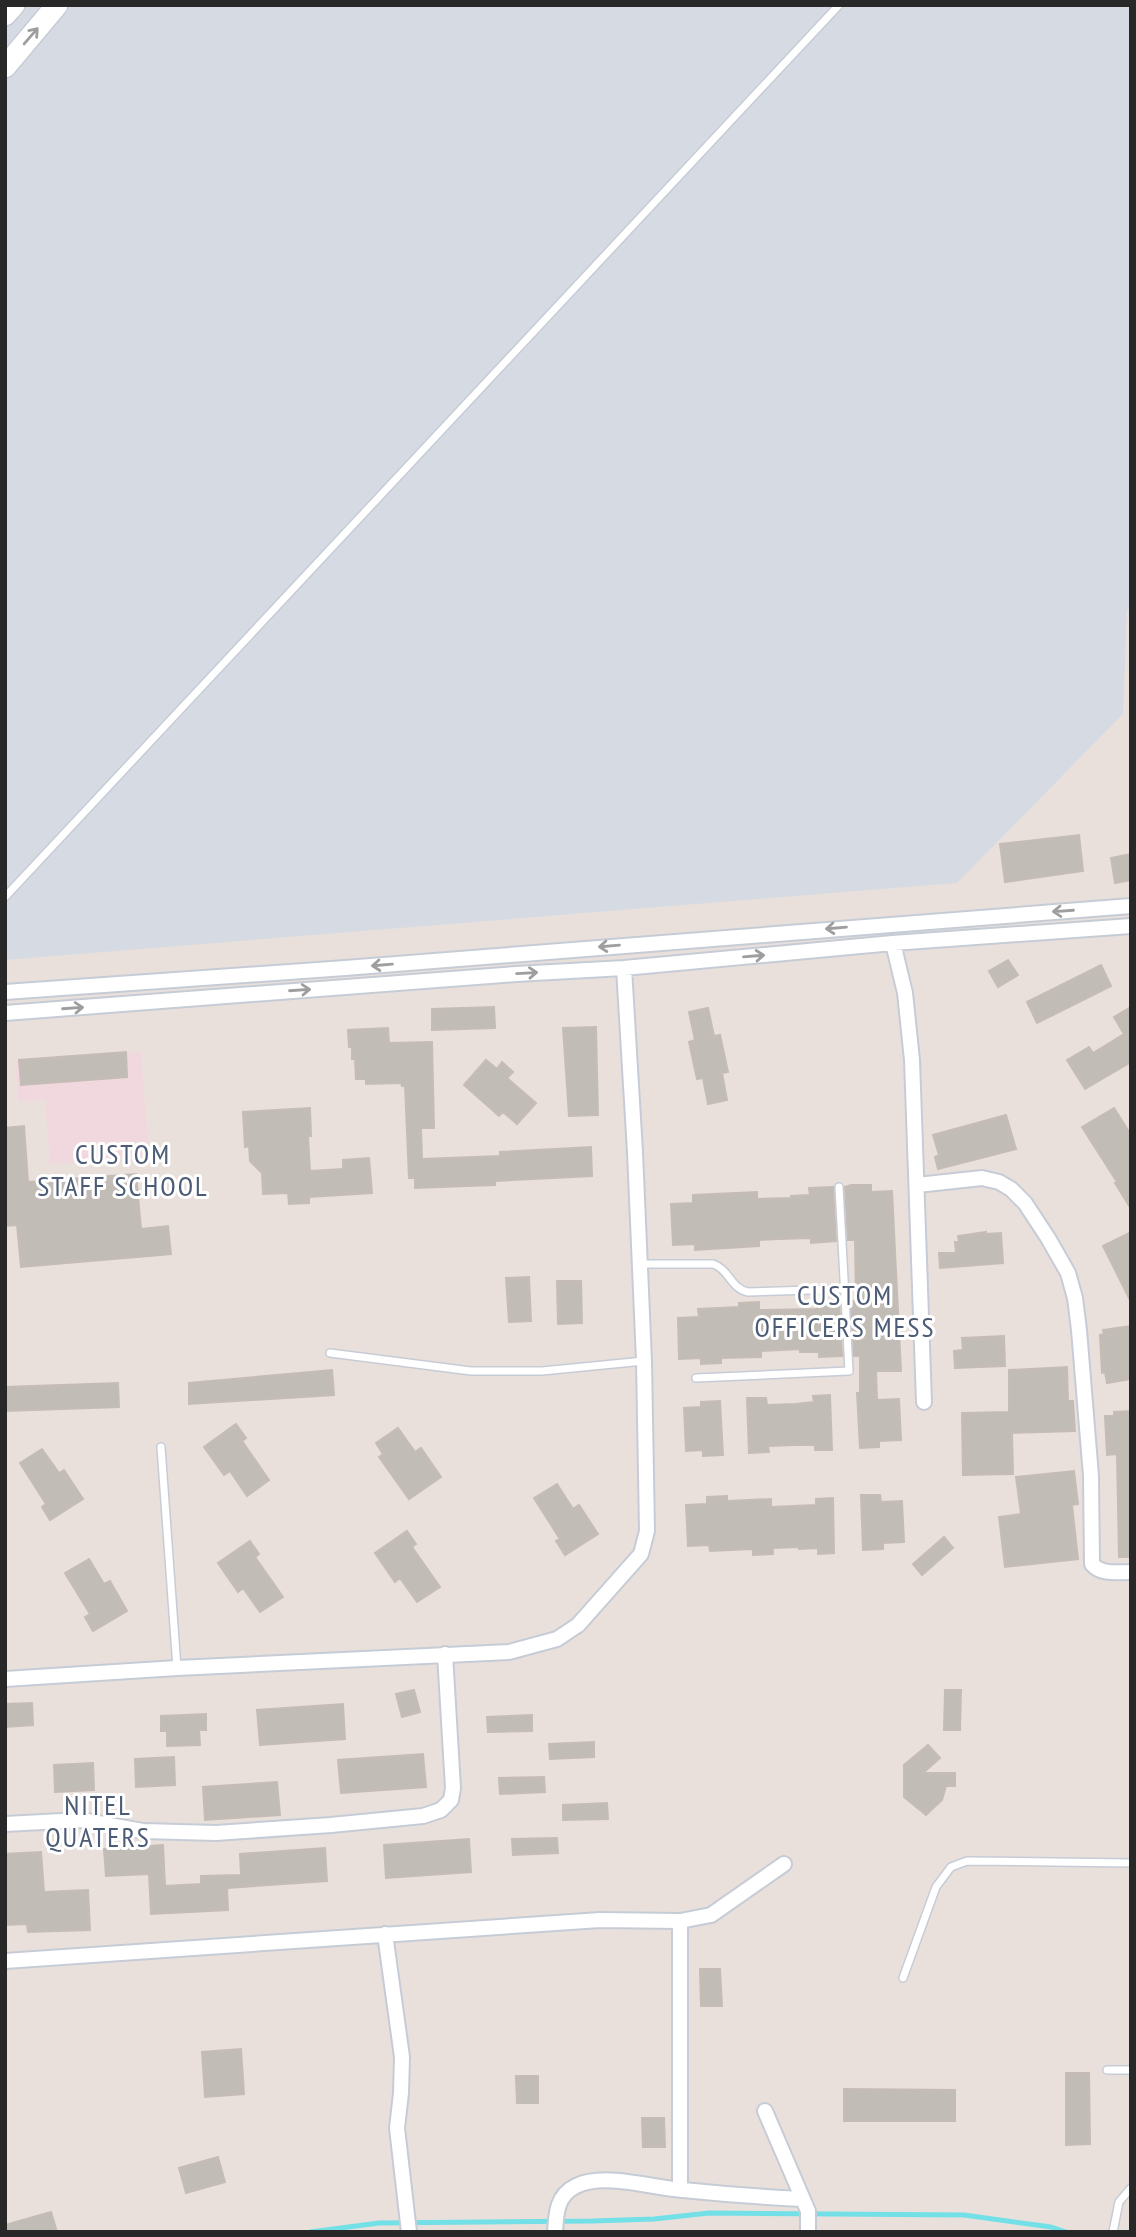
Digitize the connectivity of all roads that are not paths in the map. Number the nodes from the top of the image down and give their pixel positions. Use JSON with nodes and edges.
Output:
{"nodes":[{"id":1,"x":14,"y":5,"type":"edge"},
{"id":2,"x":57,"y":5,"type":"edge"},
{"id":3,"x":839,"y":5,"type":"edge"},
{"id":4,"x":5,"y":15,"type":"edge"},
{"id":5,"x":5,"y":66,"type":"edge"},
{"id":6,"x":5,"y":897,"type":"edge"},
{"id":7,"x":1131,"y":906,"type":"edge"},
{"id":8,"x":1131,"y":926,"type":"edge"},
{"id":9,"x":893,"y":943,"type":"junction"},
{"id":10,"x":624,"y":968,"type":"junction"},
{"id":11,"x":5,"y":992,"type":"edge"},
{"id":12,"x":5,"y":1013,"type":"edge"},
{"id":13,"x":917,"y":1185,"type":"junction"},
{"id":14,"x":839,"y":1187,"type":"dead end"},
{"id":15,"x":640,"y":1264,"type":"junction"},
{"id":16,"x":846,"y":1289,"type":"junction"},
{"id":17,"x":330,"y":1353,"type":"dead end"},
{"id":18,"x":644,"y":1361,"type":"junction"},
{"id":19,"x":696,"y":1378,"type":"dead end"},
{"id":20,"x":924,"y":1402,"type":"dead end"},
{"id":21,"x":161,"y":1447,"type":"dead end"},
{"id":22,"x":1131,"y":1572,"type":"edge"},
{"id":23,"x":445,"y":1654,"type":"junction"},
{"id":24,"x":177,"y":1668,"type":"junction"},
{"id":25,"x":5,"y":1679,"type":"edge"},
{"id":26,"x":5,"y":1824,"type":"edge"},
{"id":27,"x":1131,"y":1863,"type":"edge"},
{"id":28,"x":784,"y":1864,"type":"dead end"},
{"id":29,"x":680,"y":1922,"type":"junction"},
{"id":30,"x":385,"y":1934,"type":"junction"},
{"id":31,"x":5,"y":1961,"type":"edge"},
{"id":32,"x":903,"y":1978,"type":"dead end"},
{"id":33,"x":1107,"y":2070,"type":"dead end"},
{"id":34,"x":1131,"y":2070,"type":"edge"},
{"id":35,"x":765,"y":2112,"type":"dead end"},
{"id":36,"x":1131,"y":2188,"type":"edge"},
{"id":37,"x":680,"y":2190,"type":"junction"},
{"id":38,"x":805,"y":2205,"type":"junction"},
{"id":39,"x":408,"y":2225,"type":"edge"},
{"id":40,"x":555,"y":2227,"type":"edge"},
{"id":41,"x":808,"y":2229,"type":"edge"},
{"id":42,"x":1113,"y":2231,"type":"edge"}],
"edges":[{"from":1,"to":4,"type":"street"},
{"from":5,"to":2,"type":"street","one_way":true},
{"from":3,"to":6,"type":"lane"},
{"from":7,"to":11,"type":"street","one_way":true},
{"from":8,"to":9,"type":"street"},
{"from":10,"to":9,"type":"street","one_way":true},
{"from":9,"to":13,"type":"street"},
{"from":12,"to":10,"type":"street","one_way":true},
{"from":10,"to":15,"type":"street"},
{"from":13,"to":20,"type":"street"},
{"from":13,"to":22,"type":"street"},
{"from":14,"to":16,"type":"lane"},
{"from":15,"to":16,"type":"lane"},
{"from":15,"to":18,"type":"street"},
{"from":16,"to":19,"type":"lane"},
{"from":17,"to":18,"type":"lane"},
{"from":18,"to":23,"type":"street"},
{"from":21,"to":24,"type":"lane"},
{"from":23,"to":24,"type":"street"},
{"from":23,"to":26,"type":"street"},
{"from":24,"to":25,"type":"street"},
{"from":27,"to":32,"type":"lane"},
{"from":28,"to":29,"type":"street"},
{"from":29,"to":30,"type":"street"},
{"from":29,"to":37,"type":"street"},
{"from":30,"to":31,"type":"street"},
{"from":30,"to":39,"type":"street"},
{"from":33,"to":34,"type":"lane"},
{"from":35,"to":38,"type":"street"},
{"from":36,"to":42,"type":"lane"},
{"from":37,"to":38,"type":"street"},
{"from":37,"to":40,"type":"street"},
{"from":38,"to":41,"type":"street"}]}
